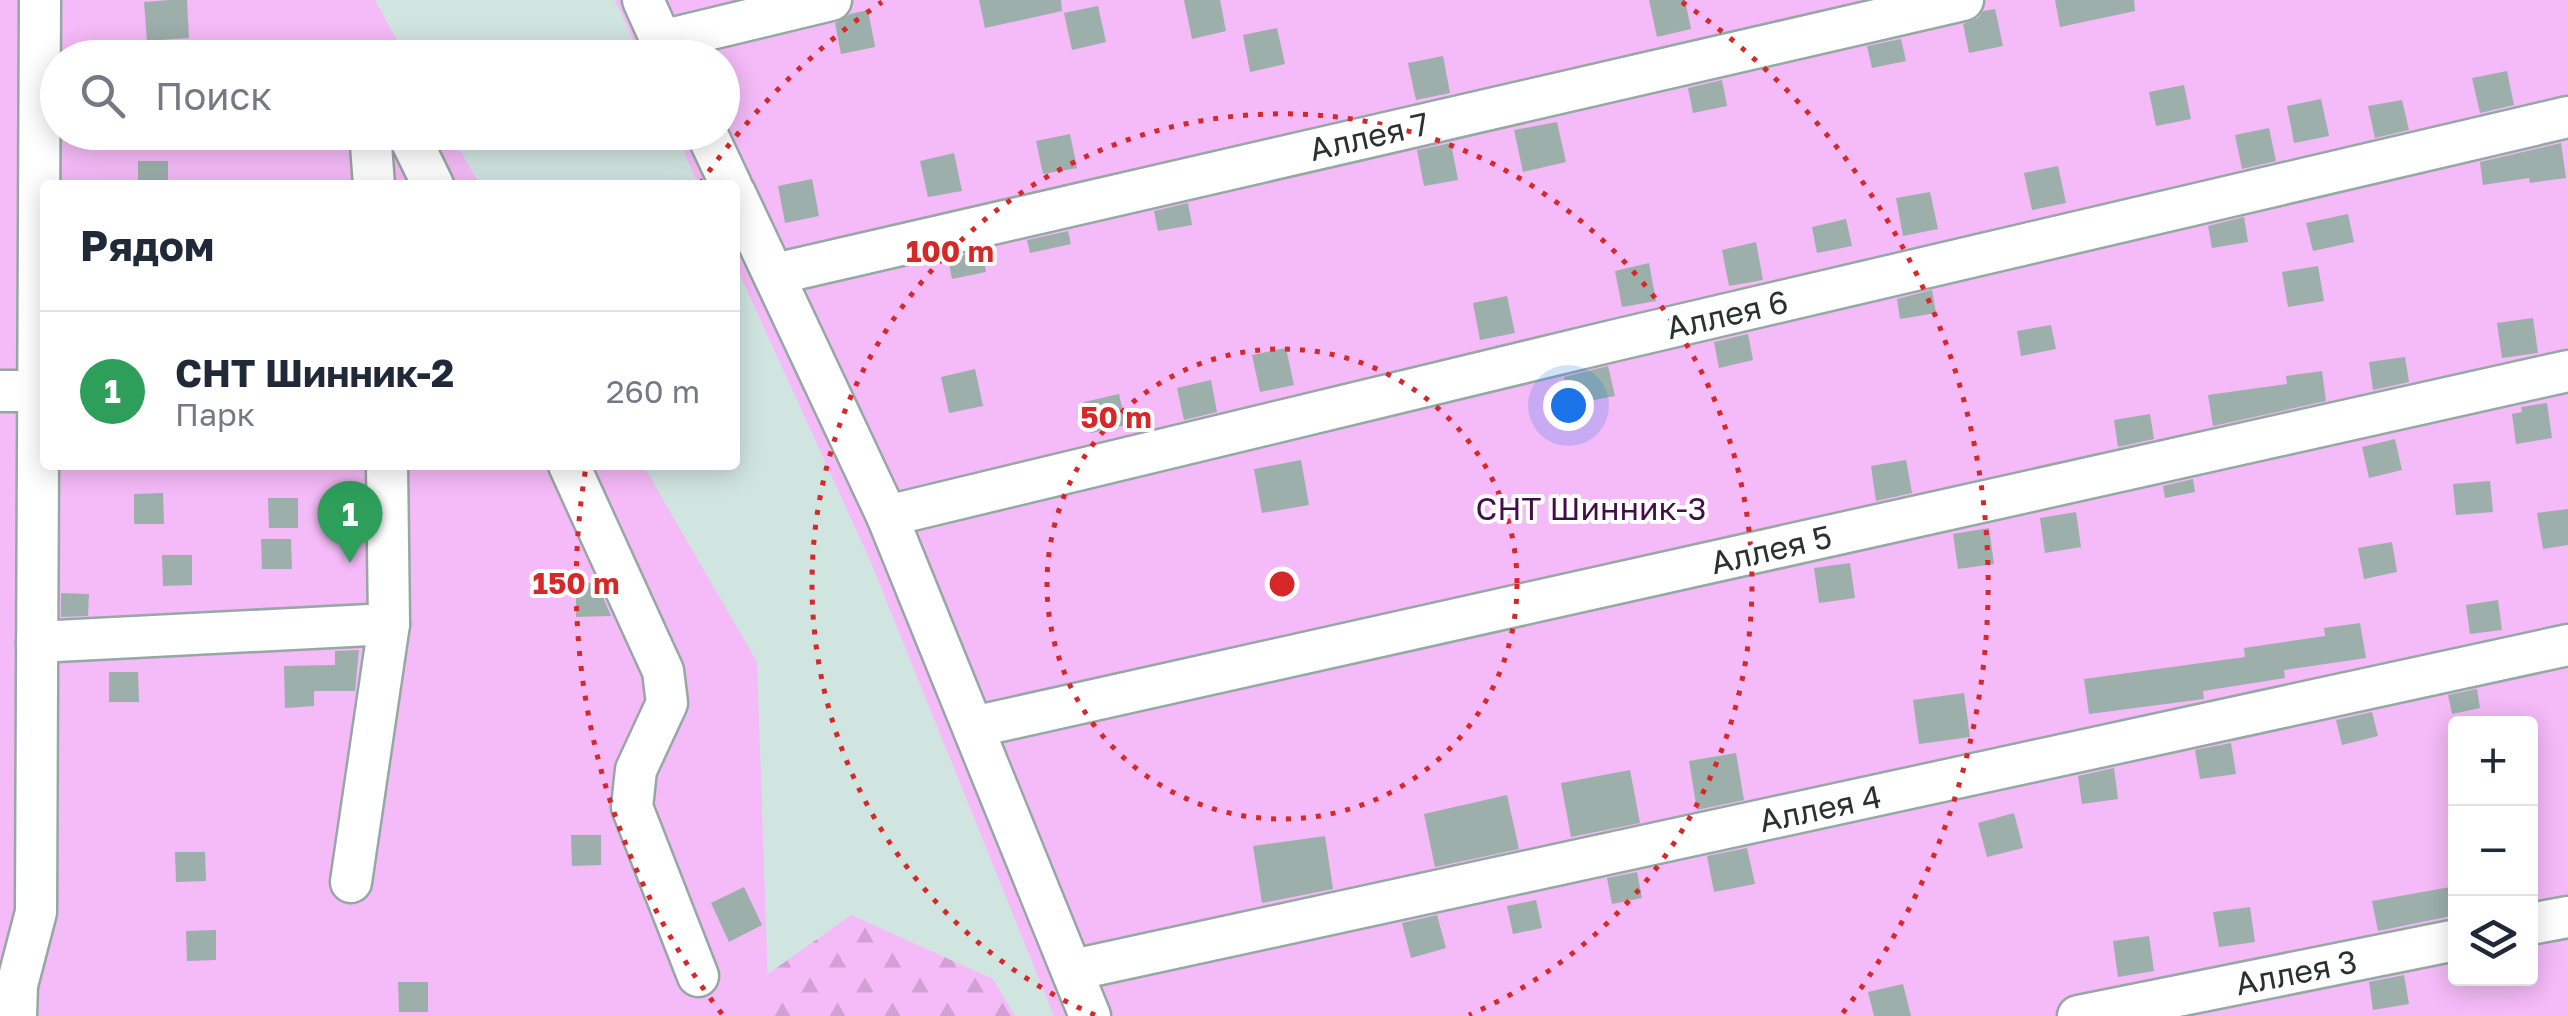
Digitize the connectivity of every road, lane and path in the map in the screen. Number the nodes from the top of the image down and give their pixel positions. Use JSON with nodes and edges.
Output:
{"nodes":[{"id":1,"x":40,"y":0,"type":"edge"},
{"id":2,"x":643,"y":0,"type":"edge"},
{"id":3,"x":831,"y":0,"type":"edge"},
{"id":4,"x":1964,"y":0,"type":"edge"},
{"id":5,"x":661,"y":40,"type":"edge"},
{"id":6,"x":695,"y":40,"type":"edge"},
{"id":7,"x":2568,"y":117,"type":"edge"},
{"id":8,"x":371,"y":150,"type":"edge"},
{"id":9,"x":416,"y":150,"type":"edge"},
{"id":10,"x":714,"y":150,"type":"edge"},
{"id":11,"x":374,"y":180,"type":"edge"},
{"id":12,"x":431,"y":180,"type":"edge"},
{"id":13,"x":729,"y":180,"type":"edge"},
{"id":14,"x":740,"y":203,"type":"edge"},
{"id":15,"x":775,"y":274,"type":"junction"},
{"id":16,"x":2568,"y":370,"type":"edge"},
{"id":17,"x":28,"y":391,"type":"edge"},
{"id":18,"x":388,"y":470,"type":"edge"},
{"id":19,"x":571,"y":470,"type":"edge"},
{"id":20,"x":887,"y":516,"type":"junction"},
{"id":21,"x":389,"y":624,"type":"junction"},
{"id":22,"x":38,"y":642,"type":"junction"},
{"id":23,"x":2568,"y":644,"type":"edge"},
{"id":24,"x":973,"y":727,"type":"junction"},
{"id":25,"x":351,"y":882,"type":"dead end"},
{"id":26,"x":2568,"y":917,"type":"edge"},
{"id":27,"x":2538,"y":923,"type":"edge"},
{"id":28,"x":2448,"y":942,"type":"edge"},
{"id":29,"x":1073,"y":970,"type":"junction"},
{"id":30,"x":698,"y":976,"type":"dead end"},
{"id":31,"x":16,"y":1016,"type":"edge"},
{"id":32,"x":1090,"y":1016,"type":"edge"},
{"id":33,"x":2078,"y":1016,"type":"edge"}],
"edges":[{"from":1,"to":17,"type":"street"},
{"from":2,"to":5,"type":"street"},
{"from":3,"to":6,"type":"street"},
{"from":4,"to":15,"type":"street","name":"Аллея 7"},
{"from":7,"to":20,"type":"street","name":"Аллея 6"},
{"from":8,"to":11,"type":"street"},
{"from":9,"to":12,"type":"street"},
{"from":10,"to":13,"type":"street"},
{"from":14,"to":15,"type":"street"},
{"from":15,"to":20,"type":"street"},
{"from":16,"to":24,"type":"street","name":"Аллея 5"},
{"from":17,"to":22,"type":"street"},
{"from":18,"to":21,"type":"street"},
{"from":19,"to":30,"type":"street"},
{"from":20,"to":24,"type":"street"},
{"from":21,"to":22,"type":"street"},
{"from":21,"to":25,"type":"street"},
{"from":22,"to":31,"type":"street"},
{"from":23,"to":29,"type":"street","name":"Аллея 4"},
{"from":24,"to":29,"type":"street"},
{"from":26,"to":27,"type":"street"},
{"from":28,"to":33,"type":"street","name":"Аллея 3"},
{"from":29,"to":32,"type":"street"}]}
